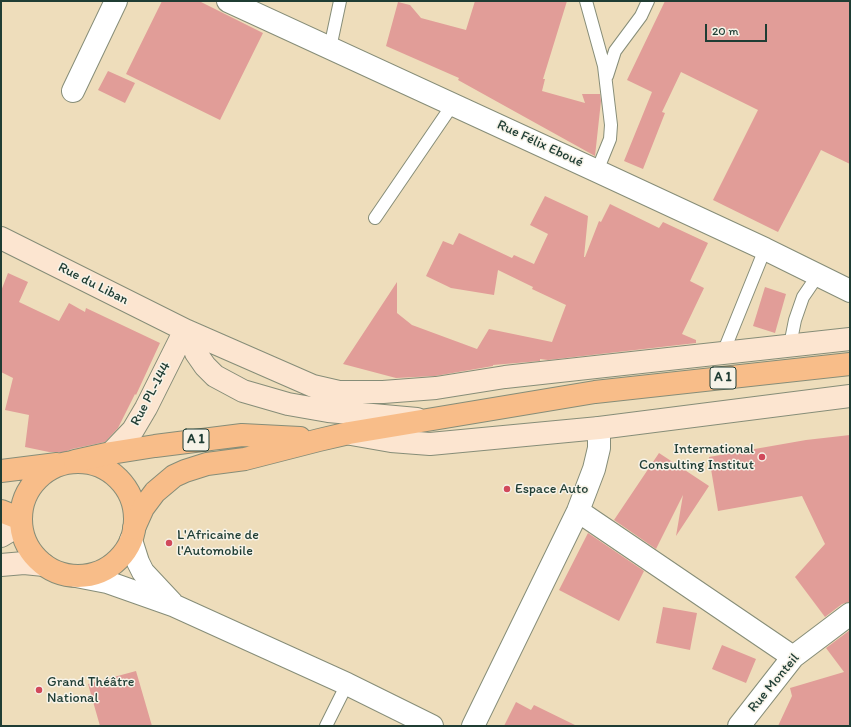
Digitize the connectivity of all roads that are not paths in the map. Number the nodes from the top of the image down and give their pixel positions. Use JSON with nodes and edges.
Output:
{"nodes":[{"id":1,"x":116,"y":1,"type":"edge"},
{"id":2,"x":228,"y":1,"type":"edge"},
{"id":3,"x":340,"y":1,"type":"edge"},
{"id":4,"x":586,"y":1,"type":"edge"},
{"id":5,"x":648,"y":1,"type":"edge"},
{"id":6,"x":330,"y":48,"type":"junction"},
{"id":7,"x":606,"y":81,"type":"junction"},
{"id":8,"x":73,"y":91,"type":"dead end"},
{"id":9,"x":452,"y":104,"type":"junction"},
{"id":10,"x":597,"y":171,"type":"junction"},
{"id":11,"x":375,"y":218,"type":"dead end"},
{"id":12,"x":1,"y":238,"type":"edge"},
{"id":13,"x":765,"y":249,"type":"junction"},
{"id":14,"x":818,"y":275,"type":"junction"},
{"id":15,"x":850,"y":291,"type":"edge"},
{"id":16,"x":188,"y":332,"type":"junction"},
{"id":17,"x":850,"y":339,"type":"edge"},
{"id":18,"x":790,"y":345,"type":"junction"},
{"id":19,"x":722,"y":353,"type":"junction"},
{"id":20,"x":850,"y":364,"type":"edge"},
{"id":21,"x":850,"y":396,"type":"edge"},
{"id":22,"x":435,"y":418,"type":"junction"},
{"id":23,"x":599,"y":428,"type":"junction"},
{"id":24,"x":349,"y":433,"type":"junction"},
{"id":25,"x":319,"y":440,"type":"junction"},
{"id":26,"x":111,"y":453,"type":"junction"},
{"id":27,"x":69,"y":462,"type":"junction"},
{"id":28,"x":1,"y":471,"type":"edge"},
{"id":29,"x":1,"y":511,"type":"edge"},
{"id":30,"x":578,"y":511,"type":"junction"},
{"id":31,"x":21,"y":522,"type":"junction"},
{"id":32,"x":133,"y":534,"type":"junction"},
{"id":33,"x":1,"y":536,"type":"edge"},
{"id":34,"x":1,"y":565,"type":"edge"},
{"id":35,"x":44,"y":565,"type":"junction"},
{"id":36,"x":76,"y":576,"type":"junction"},
{"id":37,"x":175,"y":606,"type":"junction"},
{"id":38,"x":850,"y":614,"type":"edge"},
{"id":39,"x":793,"y":657,"type":"junction"},
{"id":40,"x":347,"y":684,"type":"junction"},
{"id":41,"x":326,"y":726,"type":"edge"},
{"id":42,"x":432,"y":726,"type":"edge"},
{"id":43,"x":473,"y":726,"type":"edge"},
{"id":44,"x":739,"y":726,"type":"edge"}],
"edges":[{"from":1,"to":8,"type":"street"},
{"from":2,"to":6,"type":"street","name":"Rue Félix Eboué"},
{"from":3,"to":6,"type":"lane"},
{"from":4,"to":7,"type":"lane"},
{"from":5,"to":7,"type":"lane"},
{"from":6,"to":9,"type":"street","name":"Rue Félix Eboué"},
{"from":7,"to":10,"type":"lane"},
{"from":9,"to":10,"type":"street","name":"Rue Félix Eboué"},
{"from":9,"to":11,"type":"lane"},
{"from":10,"to":13,"type":"street","name":"Rue Félix Eboué"},
{"from":12,"to":16,"type":"street","name":"Rue du Liban"},
{"from":13,"to":14,"type":"street","name":"Rue Félix Eboué"},
{"from":13,"to":19,"type":"lane"},
{"from":14,"to":15,"type":"street","name":"Rue Félix Eboué"},
{"from":14,"to":18,"type":"lane"},
{"from":16,"to":19,"type":"street","name":"Rue du Liban"},
{"from":16,"to":22,"type":"street"},
{"from":16,"to":26,"type":"street","name":"Rue PL-144"},
{"from":17,"to":18,"type":"street","name":"Rue du Liban"},
{"from":18,"to":19,"type":"street","name":"Rue du Liban"},
{"from":20,"to":22,"type":"main road","number":"A 1"},
{"from":21,"to":23,"type":"street"},
{"from":22,"to":24,"type":"main road","number":"A 1"},
{"from":23,"to":24,"type":"street"},
{"from":23,"to":30,"type":"street"},
{"from":24,"to":25,"type":"main road","number":"A 1"},
{"from":25,"to":26,"type":"main road","number":"A 1"},
{"from":25,"to":32,"type":"main road","number":"A 1"},
{"from":26,"to":27,"type":"main road","number":"A 1"},
{"from":27,"to":28,"type":"main road"},
{"from":27,"to":31,"type":"main road"},
{"from":27,"to":32,"type":"main road"},
{"from":29,"to":31,"type":"main road"},
{"from":30,"to":39,"type":"street"},
{"from":30,"to":43,"type":"street"},
{"from":31,"to":33,"type":"street"},
{"from":31,"to":35,"type":"main road"},
{"from":32,"to":36,"type":"main road"},
{"from":32,"to":37,"type":"street"},
{"from":34,"to":35,"type":"street"},
{"from":35,"to":36,"type":"main road"},
{"from":36,"to":37,"type":"street"},
{"from":37,"to":40,"type":"street"},
{"from":38,"to":39,"type":"street","name":"Rue Monteil"},
{"from":39,"to":44,"type":"street","name":"Rue Monteil"},
{"from":40,"to":41,"type":"lane"},
{"from":40,"to":42,"type":"street"}]}
